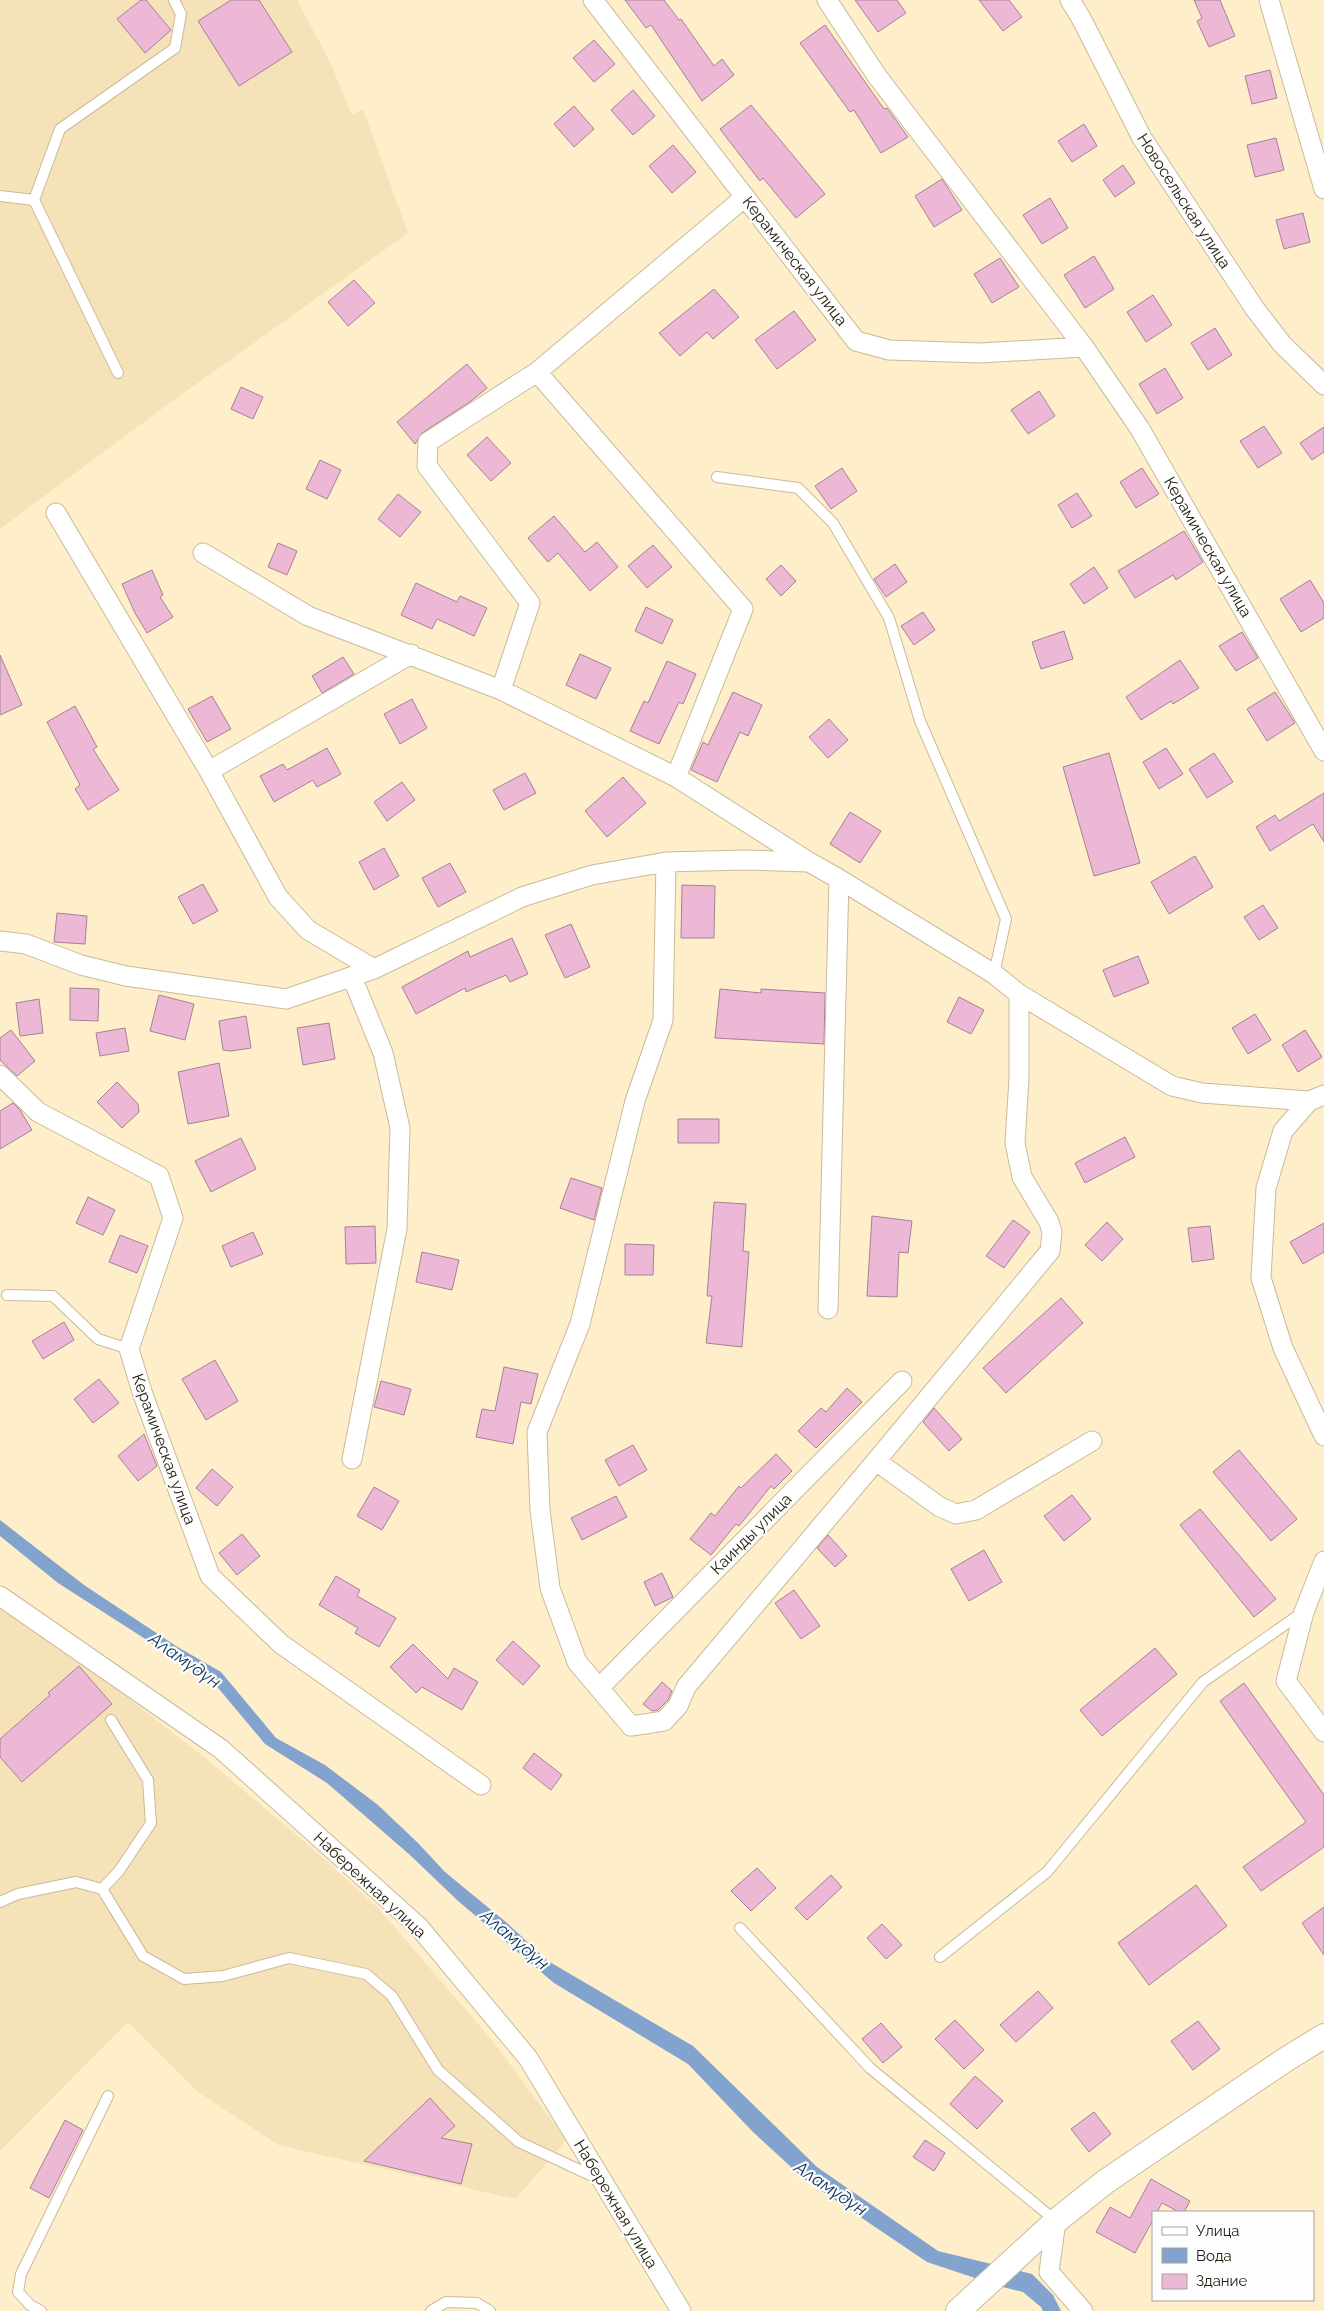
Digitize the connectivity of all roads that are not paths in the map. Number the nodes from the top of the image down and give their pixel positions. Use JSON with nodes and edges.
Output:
{"nodes":[{"id":1,"x":174,"y":0,"type":"edge"},
{"id":2,"x":593,"y":0,"type":"edge"},
{"id":3,"x":827,"y":0,"type":"edge"},
{"id":4,"x":1070,"y":0,"type":"edge"},
{"id":5,"x":1269,"y":0,"type":"edge"},
{"id":6,"x":1324,"y":188,"type":"edge"},
{"id":7,"x":0,"y":196,"type":"edge"},
{"id":8,"x":745,"y":197,"type":"junction"},
{"id":9,"x":34,"y":200,"type":"junction"},
{"id":10,"x":1084,"y":347,"type":"junction"},
{"id":11,"x":537,"y":372,"type":"junction"},
{"id":12,"x":118,"y":373,"type":"dead end"},
{"id":13,"x":1324,"y":385,"type":"edge"},
{"id":14,"x":717,"y":477,"type":"dead end"},
{"id":15,"x":56,"y":513,"type":"dead end"},
{"id":16,"x":203,"y":553,"type":"dead end"},
{"id":17,"x":411,"y":654,"type":"junction"},
{"id":18,"x":501,"y":690,"type":"junction"},
{"id":19,"x":1324,"y":751,"type":"edge"},
{"id":20,"x":209,"y":771,"type":"junction"},
{"id":21,"x":676,"y":777,"type":"junction"},
{"id":22,"x":666,"y":862,"type":"junction"},
{"id":23,"x":809,"y":862,"type":"junction"},
{"id":24,"x":840,"y":879,"type":"junction"},
{"id":25,"x":0,"y":941,"type":"edge"},
{"id":26,"x":374,"y":969,"type":"junction"},
{"id":27,"x":994,"y":974,"type":"junction"},
{"id":28,"x":352,"y":977,"type":"junction"},
{"id":29,"x":1019,"y":994,"type":"junction"},
{"id":30,"x":0,"y":1075,"type":"edge"},
{"id":31,"x":1319,"y":1099,"type":"edge"},
{"id":32,"x":7,"y":1295,"type":"dead end"},
{"id":33,"x":828,"y":1309,"type":"dead end"},
{"id":34,"x":129,"y":1348,"type":"junction"},
{"id":35,"x":902,"y":1381,"type":"dead end"},
{"id":36,"x":1324,"y":1436,"type":"edge"},
{"id":37,"x":1092,"y":1441,"type":"dead end"},
{"id":38,"x":352,"y":1459,"type":"dead end"},
{"id":39,"x":876,"y":1461,"type":"junction"},
{"id":40,"x":1324,"y":1561,"type":"edge"},
{"id":41,"x":0,"y":1596,"type":"edge"},
{"id":42,"x":1304,"y":1612,"type":"junction"},
{"id":43,"x":599,"y":1688,"type":"junction"},
{"id":44,"x":111,"y":1720,"type":"dead end"},
{"id":45,"x":1324,"y":1732,"type":"edge"},
{"id":46,"x":481,"y":1785,"type":"dead end"},
{"id":47,"x":102,"y":1890,"type":"junction"},
{"id":48,"x":0,"y":1902,"type":"edge"},
{"id":49,"x":740,"y":1928,"type":"dead end"},
{"id":50,"x":940,"y":1957,"type":"dead end"},
{"id":51,"x":1324,"y":2036,"type":"edge"},
{"id":52,"x":108,"y":2096,"type":"dead end"},
{"id":53,"x":602,"y":2180,"type":"junction"},
{"id":54,"x":1051,"y":2225,"type":"junction"},
{"id":55,"x":41,"y":2311,"type":"edge"},
{"id":56,"x":431,"y":2311,"type":"edge"},
{"id":57,"x":490,"y":2311,"type":"edge"},
{"id":58,"x":681,"y":2311,"type":"edge"},
{"id":59,"x":958,"y":2311,"type":"edge"},
{"id":60,"x":1083,"y":2311,"type":"edge"}],
"edges":[{"from":1,"to":9,"type":"lane"},
{"from":2,"to":8,"type":"street","name":"Керамическая улица"},
{"from":3,"to":10,"type":"street","name":"Керамическая улица"},
{"from":4,"to":13,"type":"street","name":"Новосельская улица"},
{"from":5,"to":6,"type":"street"},
{"from":7,"to":9,"type":"lane"},
{"from":8,"to":10,"type":"street","name":"Керамическая улица"},
{"from":8,"to":11,"type":"street"},
{"from":9,"to":12,"type":"lane"},
{"from":10,"to":19,"type":"street","name":"Керамическая улица"},
{"from":11,"to":18,"type":"street"},
{"from":11,"to":21,"type":"street"},
{"from":14,"to":27,"type":"lane"},
{"from":15,"to":20,"type":"street"},
{"from":16,"to":17,"type":"street"},
{"from":17,"to":18,"type":"street"},
{"from":17,"to":20,"type":"street"},
{"from":18,"to":21,"type":"street"},
{"from":20,"to":26,"type":"street"},
{"from":21,"to":23,"type":"street"},
{"from":22,"to":23,"type":"street"},
{"from":22,"to":26,"type":"street"},
{"from":22,"to":43,"type":"street"},
{"from":23,"to":24,"type":"street"},
{"from":24,"to":27,"type":"street"},
{"from":24,"to":33,"type":"street"},
{"from":25,"to":28,"type":"street"},
{"from":26,"to":28,"type":"street"},
{"from":27,"to":29,"type":"street"},
{"from":28,"to":38,"type":"street"},
{"from":29,"to":31,"type":"street"},
{"from":29,"to":39,"type":"street"},
{"from":30,"to":34,"type":"street"},
{"from":31,"to":36,"type":"street"},
{"from":32,"to":34,"type":"lane"},
{"from":34,"to":46,"type":"street","name":"Керамическая улица"},
{"from":35,"to":43,"type":"street","name":"Каинды улица"},
{"from":37,"to":39,"type":"street"},
{"from":39,"to":43,"type":"street"},
{"from":40,"to":42,"type":"street"},
{"from":41,"to":53,"type":"street","name":"Набережная улица"},
{"from":42,"to":45,"type":"street"},
{"from":42,"to":50,"type":"lane"},
{"from":44,"to":47,"type":"lane"},
{"from":47,"to":48,"type":"lane"},
{"from":47,"to":53,"type":"lane"},
{"from":49,"to":54,"type":"lane"},
{"from":51,"to":54,"type":"street"},
{"from":52,"to":55,"type":"lane"},
{"from":53,"to":58,"type":"street","name":"Набережная улица"},
{"from":54,"to":59,"type":"street"},
{"from":54,"to":60,"type":"street"},
{"from":56,"to":57,"type":"lane"}]}
